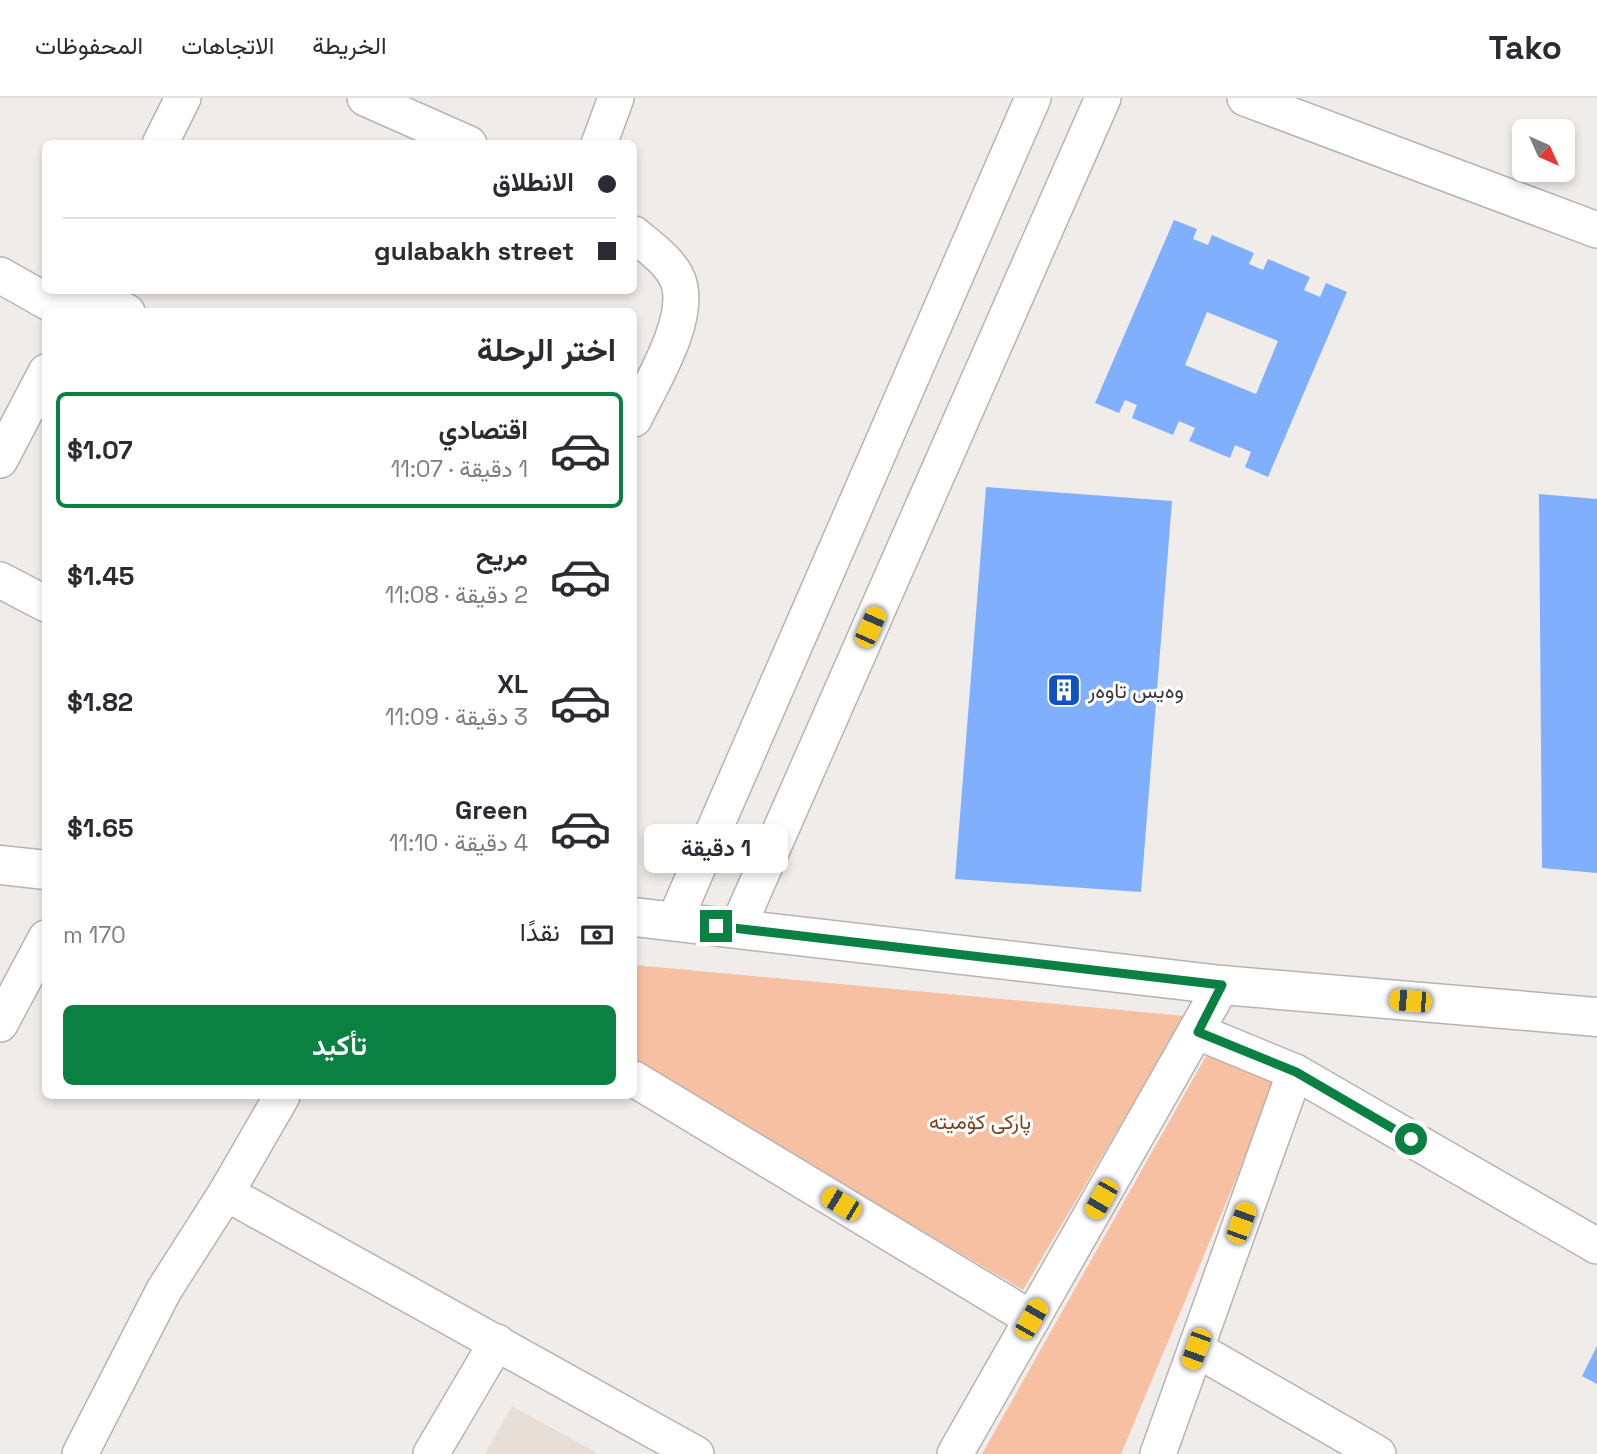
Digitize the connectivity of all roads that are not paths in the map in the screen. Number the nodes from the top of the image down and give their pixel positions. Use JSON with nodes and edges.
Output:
{"nodes":[{"id":1,"x":183,"y":98,"type":"edge"},
{"id":2,"x":365,"y":98,"type":"edge"},
{"id":3,"x":616,"y":98,"type":"edge"},
{"id":4,"x":1033,"y":98,"type":"edge"},
{"id":5,"x":1103,"y":98,"type":"edge"},
{"id":6,"x":1245,"y":98,"type":"edge"},
{"id":7,"x":162,"y":140,"type":"edge"},
{"id":8,"x":460,"y":140,"type":"edge"},
{"id":9,"x":600,"y":140,"type":"edge"},
{"id":10,"x":1597,"y":230,"type":"edge"},
{"id":11,"x":637,"y":237,"type":"edge"},
{"id":12,"x":0,"y":275,"type":"edge"},
{"id":13,"x":42,"y":289,"type":"edge"},
{"id":14,"x":58,"y":294,"type":"edge"},
{"id":15,"x":79,"y":301,"type":"edge"},
{"id":16,"x":110,"y":308,"type":"edge"},
{"id":17,"x":42,"y":380,"type":"edge"},
{"id":18,"x":637,"y":413,"type":"edge"},
{"id":19,"x":0,"y":460,"type":"edge"},
{"id":20,"x":0,"y":580,"type":"edge"},
{"id":21,"x":42,"y":602,"type":"edge"},
{"id":22,"x":0,"y":865,"type":"edge"},
{"id":23,"x":42,"y":870,"type":"edge"},
{"id":24,"x":637,"y":917,"type":"edge"},
{"id":25,"x":674,"y":922,"type":"junction"},
{"id":26,"x":737,"y":929,"type":"junction"},
{"id":27,"x":42,"y":945,"type":"edge"},
{"id":28,"x":1222,"y":985,"type":"junction"},
{"id":29,"x":1597,"y":1017,"type":"edge"},
{"id":30,"x":0,"y":1024,"type":"edge"},
{"id":31,"x":1198,"y":1032,"type":"junction"},
{"id":32,"x":1296,"y":1072,"type":"junction"},
{"id":33,"x":637,"y":1081,"type":"edge"},
{"id":34,"x":280,"y":1099,"type":"edge"},
{"id":35,"x":226,"y":1193,"type":"junction"},
{"id":36,"x":1597,"y":1246,"type":"edge"},
{"id":37,"x":1031,"y":1319,"type":"junction"},
{"id":38,"x":497,"y":1342,"type":"junction"},
{"id":39,"x":1196,"y":1349,"type":"junction"},
{"id":40,"x":80,"y":1454,"type":"edge"},
{"id":41,"x":431,"y":1454,"type":"edge"},
{"id":42,"x":696,"y":1454,"type":"edge"},
{"id":43,"x":955,"y":1454,"type":"edge"},
{"id":44,"x":1158,"y":1454,"type":"edge"},
{"id":45,"x":1378,"y":1454,"type":"edge"}],
"edges":[{"from":1,"to":7,"type":"street"},
{"from":2,"to":8,"type":"street"},
{"from":3,"to":9,"type":"street"},
{"from":4,"to":25,"type":"street"},
{"from":5,"to":26,"type":"street"},
{"from":6,"to":10,"type":"street"},
{"from":11,"to":18,"type":"street"},
{"from":12,"to":13,"type":"street"},
{"from":14,"to":15,"type":"street"},
{"from":15,"to":16,"type":"street"},
{"from":17,"to":19,"type":"street"},
{"from":20,"to":21,"type":"street"},
{"from":22,"to":23,"type":"street"},
{"from":24,"to":25,"type":"street"},
{"from":25,"to":26,"type":"street"},
{"from":26,"to":28,"type":"street"},
{"from":27,"to":30,"type":"street"},
{"from":28,"to":29,"type":"street"},
{"from":28,"to":31,"type":"street"},
{"from":31,"to":32,"type":"street"},
{"from":31,"to":37,"type":"street"},
{"from":32,"to":36,"type":"street"},
{"from":32,"to":39,"type":"street"},
{"from":33,"to":37,"type":"street"},
{"from":34,"to":35,"type":"street"},
{"from":35,"to":38,"type":"street"},
{"from":35,"to":40,"type":"street"},
{"from":37,"to":43,"type":"street"},
{"from":38,"to":41,"type":"street"},
{"from":38,"to":42,"type":"street"},
{"from":39,"to":44,"type":"street"},
{"from":39,"to":45,"type":"street"}]}
